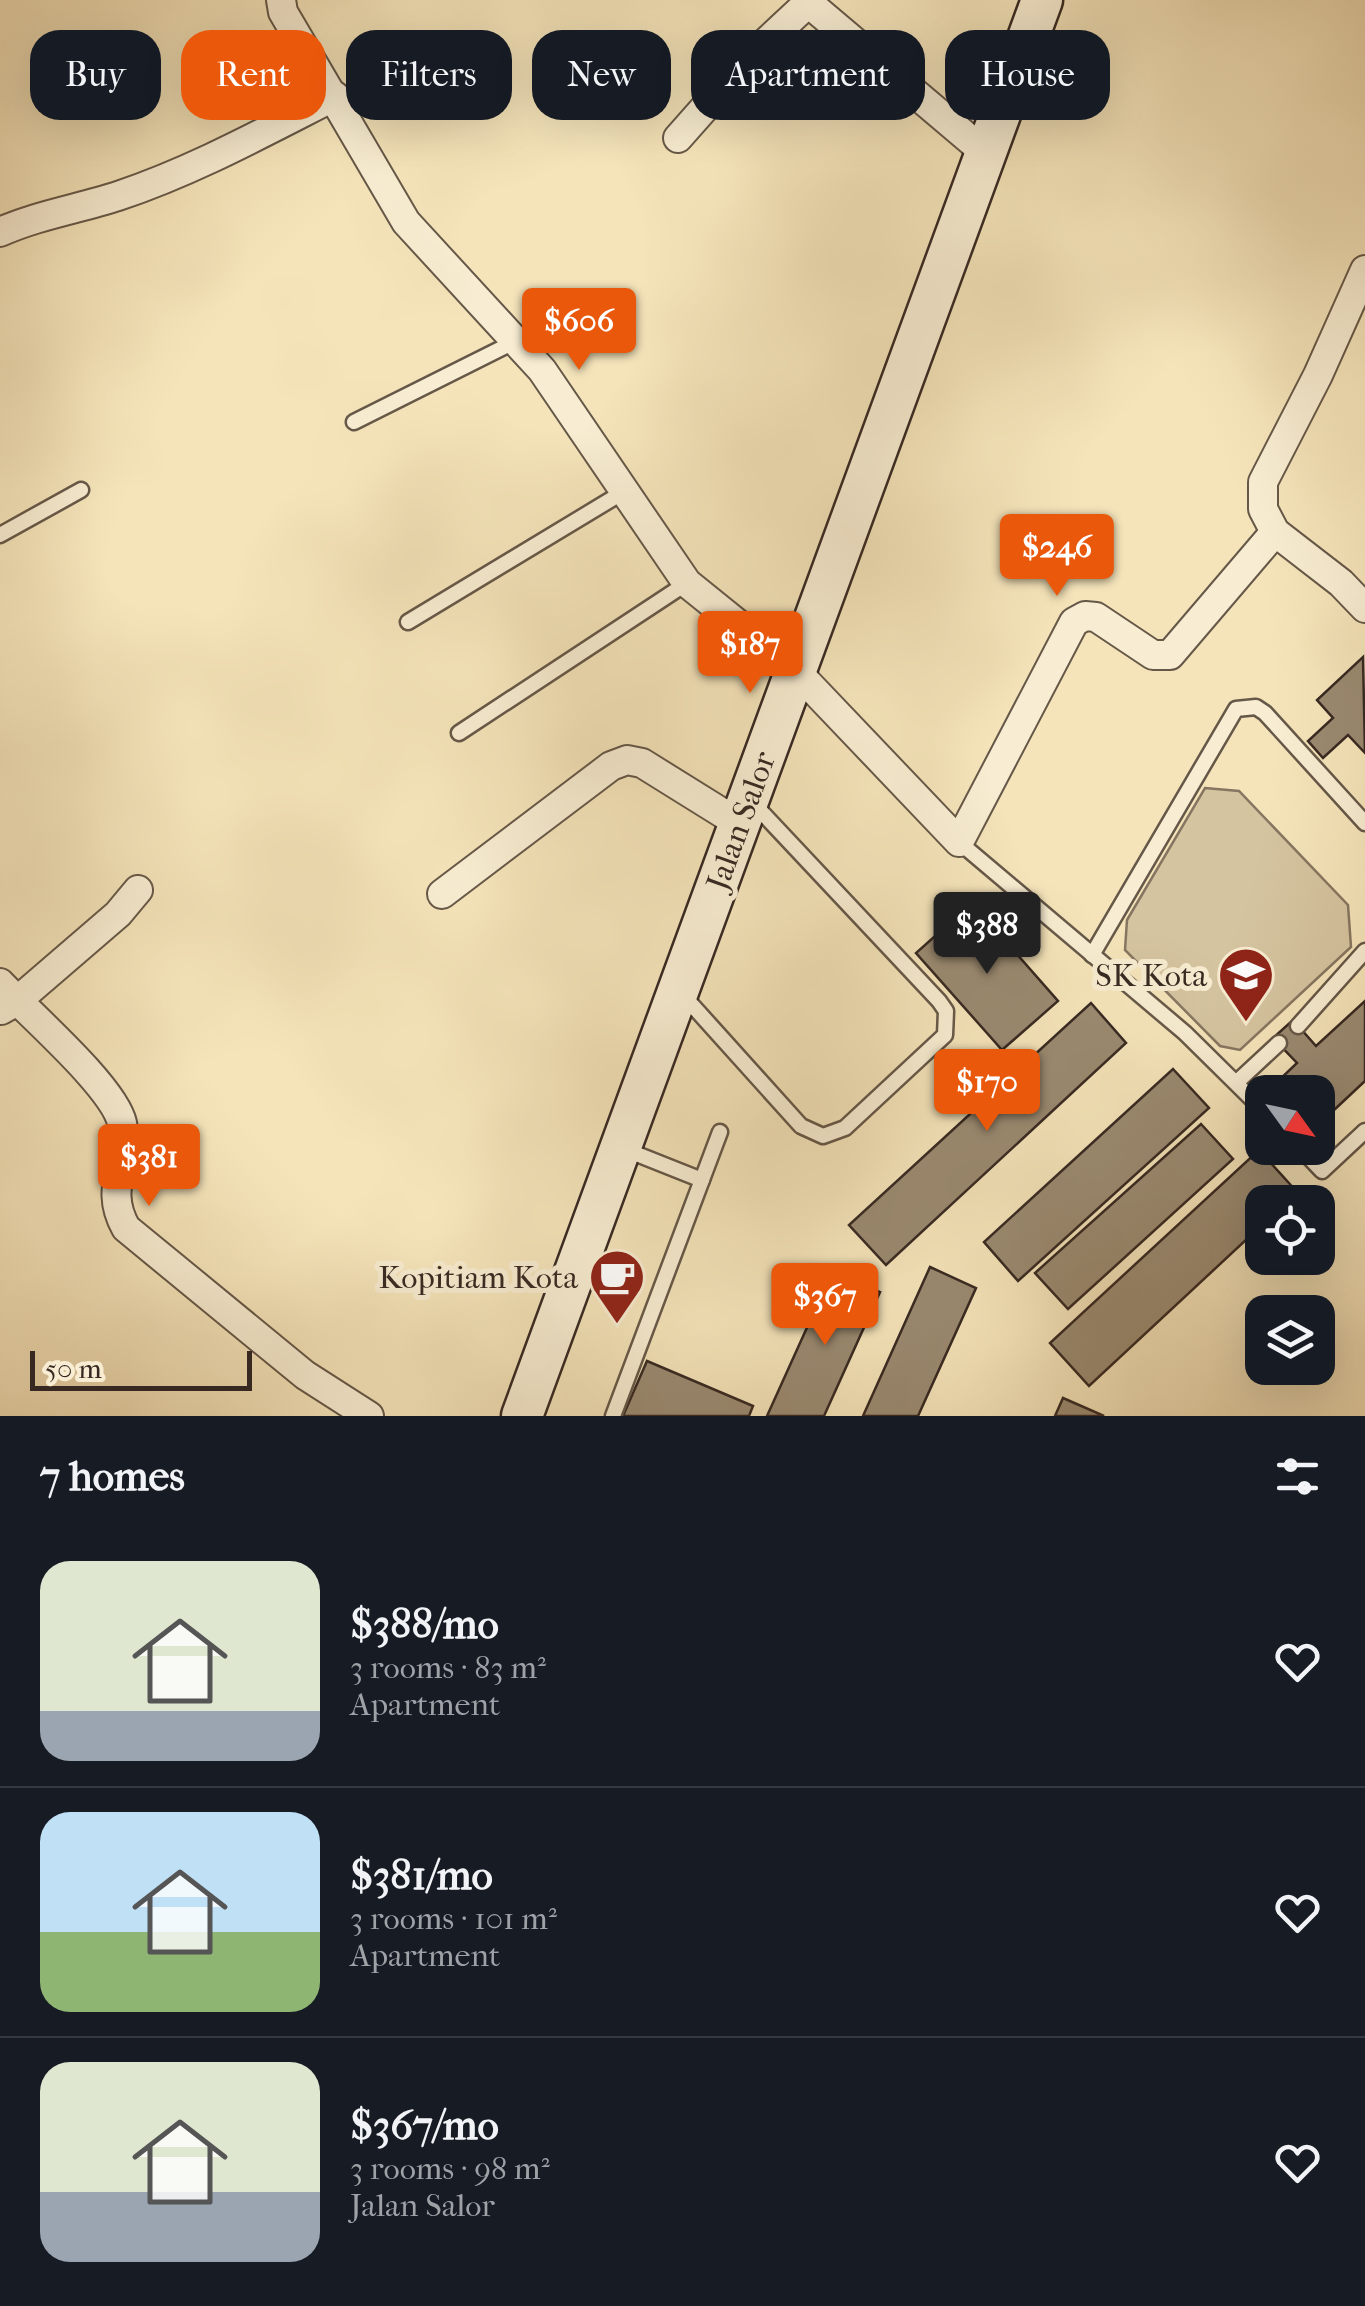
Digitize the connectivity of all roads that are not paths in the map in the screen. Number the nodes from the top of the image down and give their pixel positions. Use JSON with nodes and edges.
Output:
{"nodes":[{"id":1,"x":281,"y":0,"type":"edge"},
{"id":2,"x":1042,"y":0,"type":"edge"},
{"id":3,"x":806,"y":2,"type":"edge"},
{"id":4,"x":335,"y":96,"type":"junction"},
{"id":5,"x":678,"y":138,"type":"dead end"},
{"id":6,"x":988,"y":155,"type":"junction"},
{"id":7,"x":0,"y":232,"type":"edge"},
{"id":8,"x":1365,"y":270,"type":"edge"},
{"id":9,"x":514,"y":342,"type":"junction"},
{"id":10,"x":354,"y":422,"type":"dead end"},
{"id":11,"x":81,"y":490,"type":"dead end"},
{"id":12,"x":625,"y":491,"type":"junction"},
{"id":13,"x":1275,"y":532,"type":"junction"},
{"id":14,"x":0,"y":535,"type":"edge"},
{"id":15,"x":686,"y":583,"type":"junction"},
{"id":16,"x":1365,"y":608,"type":"edge"},
{"id":17,"x":408,"y":622,"type":"dead end"},
{"id":18,"x":796,"y":671,"type":"junction"},
{"id":19,"x":459,"y":733,"type":"dead end"},
{"id":20,"x":744,"y":812,"type":"junction"},
{"id":21,"x":1365,"y":824,"type":"edge"},
{"id":22,"x":959,"y":842,"type":"junction"},
{"id":23,"x":138,"y":890,"type":"dead end"},
{"id":24,"x":442,"y":894,"type":"dead end"},
{"id":25,"x":1365,"y":950,"type":"edge"},
{"id":26,"x":1092,"y":955,"type":"junction"},
{"id":27,"x":679,"y":991,"type":"junction"},
{"id":28,"x":6,"y":999,"type":"edge"},
{"id":29,"x":1298,"y":1026,"type":"dead end"},
{"id":30,"x":1279,"y":1043,"type":"dead end"},
{"id":31,"x":1237,"y":1082,"type":"junction"},
{"id":32,"x":1245,"y":1091,"type":"edge"},
{"id":33,"x":1365,"y":1131,"type":"edge"},
{"id":34,"x":720,"y":1132,"type":"dead end"},
{"id":35,"x":621,"y":1148,"type":"junction"},
{"id":36,"x":1335,"y":1158,"type":"edge"},
{"id":37,"x":702,"y":1180,"type":"junction"},
{"id":38,"x":369,"y":1416,"type":"edge"},
{"id":39,"x":522,"y":1416,"type":"edge"},
{"id":40,"x":612,"y":1416,"type":"edge"}],
"edges":[{"from":1,"to":4,"type":"street"},
{"from":2,"to":6,"type":"main road","name":"Jalan Salor"},
{"from":3,"to":5,"type":"street"},
{"from":3,"to":6,"type":"street"},
{"from":4,"to":7,"type":"street"},
{"from":4,"to":9,"type":"street"},
{"from":6,"to":18,"type":"main road","name":"Jalan Salor"},
{"from":8,"to":13,"type":"street"},
{"from":9,"to":10,"type":"lane"},
{"from":9,"to":12,"type":"street"},
{"from":11,"to":14,"type":"lane"},
{"from":12,"to":15,"type":"street"},
{"from":12,"to":17,"type":"lane"},
{"from":13,"to":16,"type":"street"},
{"from":13,"to":22,"type":"street"},
{"from":15,"to":18,"type":"street"},
{"from":15,"to":19,"type":"lane"},
{"from":18,"to":20,"type":"main road","name":"Jalan Salor"},
{"from":18,"to":22,"type":"street"},
{"from":20,"to":24,"type":"street"},
{"from":20,"to":27,"type":"main road","name":"Jalan Salor"},
{"from":20,"to":27,"type":"lane"},
{"from":21,"to":26,"type":"lane"},
{"from":22,"to":26,"type":"lane"},
{"from":23,"to":28,"type":"street"},
{"from":25,"to":29,"type":"lane"},
{"from":26,"to":31,"type":"lane"},
{"from":27,"to":35,"type":"main road","name":"Jalan Salor"},
{"from":28,"to":38,"type":"street"},
{"from":30,"to":31,"type":"lane"},
{"from":31,"to":32,"type":"lane"},
{"from":33,"to":36,"type":"lane"},
{"from":34,"to":37,"type":"lane"},
{"from":35,"to":37,"type":"lane"},
{"from":35,"to":39,"type":"main road","name":"Jalan Salor"},
{"from":37,"to":40,"type":"lane"}]}
